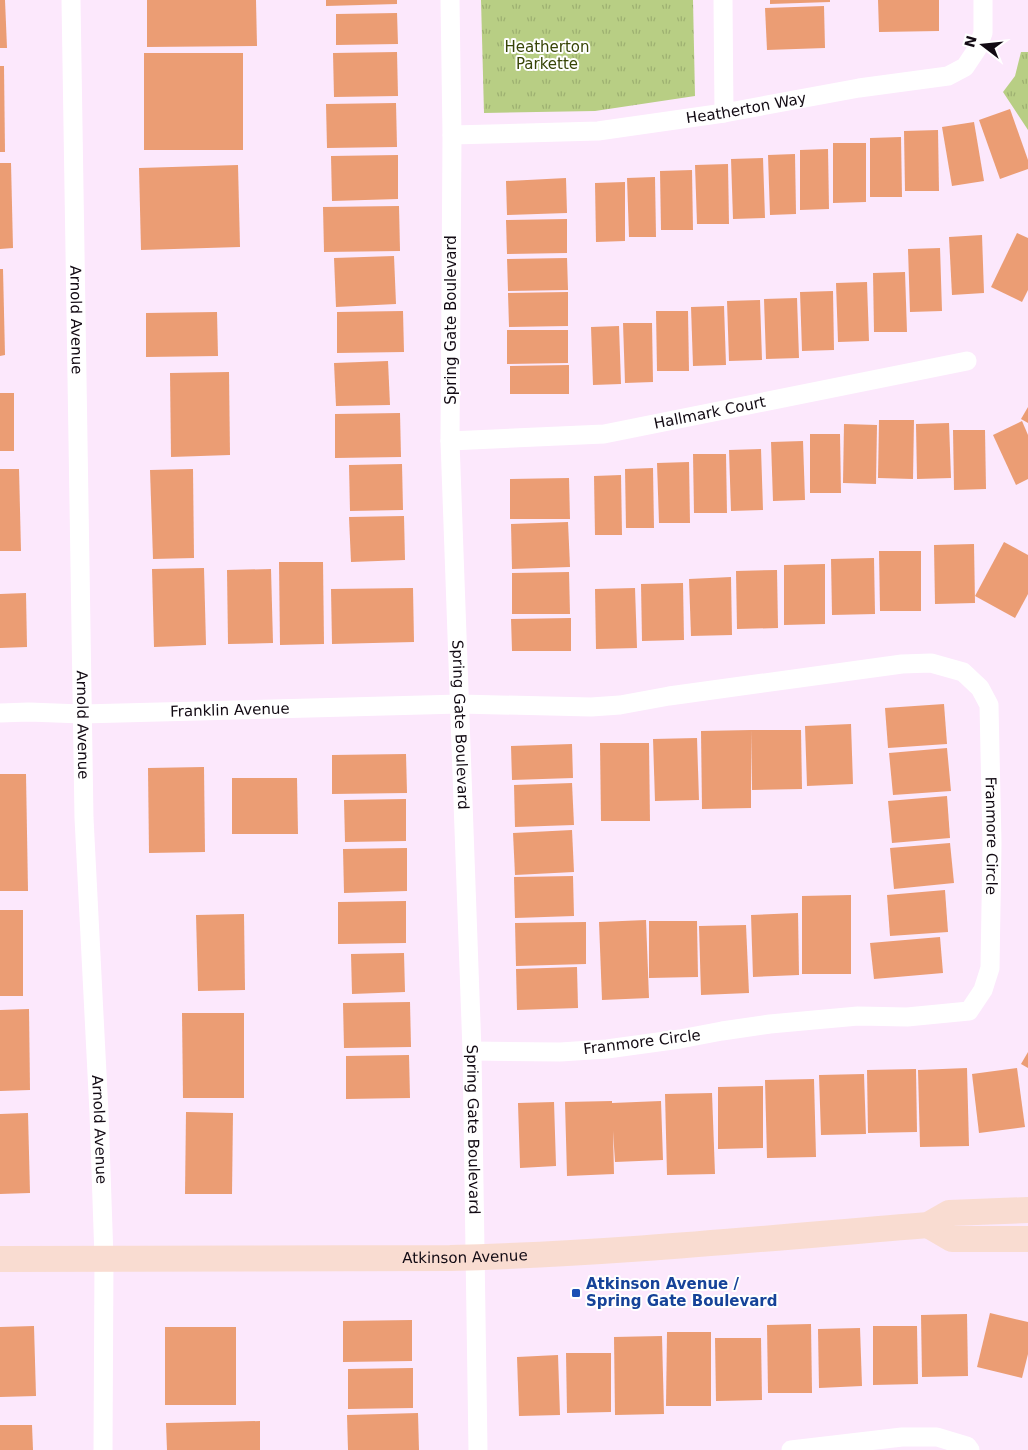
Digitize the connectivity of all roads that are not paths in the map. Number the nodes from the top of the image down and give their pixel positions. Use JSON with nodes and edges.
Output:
{"nodes":[{"id":1,"x":71,"y":0,"type":"edge"},
{"id":2,"x":450,"y":0,"type":"edge"},
{"id":3,"x":723,"y":0,"type":"edge"},
{"id":4,"x":983,"y":0,"type":"edge"},
{"id":5,"x":724,"y":113,"type":"junction"},
{"id":6,"x":452,"y":135,"type":"junction"},
{"id":7,"x":967,"y":362,"type":"dead end"},
{"id":8,"x":450,"y":441,"type":"junction"},
{"id":9,"x":460,"y":704,"type":"junction"},
{"id":10,"x":0,"y":713,"type":"edge"},
{"id":11,"x":82,"y":714,"type":"junction"},
{"id":12,"x":472,"y":1051,"type":"junction"},
{"id":13,"x":1028,"y":1210,"type":"edge"},
{"id":14,"x":928,"y":1225,"type":"junction"},
{"id":15,"x":1028,"y":1239,"type":"edge"},
{"id":16,"x":0,"y":1258,"type":"edge"},
{"id":17,"x":104,"y":1258,"type":"junction"},
{"id":18,"x":475,"y":1258,"type":"junction"},
{"id":19,"x":103,"y":1450,"type":"edge"},
{"id":20,"x":478,"y":1450,"type":"edge"},
{"id":21,"x":791,"y":1450,"type":"edge"},
{"id":22,"x":970,"y":1450,"type":"edge"}],
"edges":[{"from":1,"to":11,"type":"street","name":"Arnold Avenue"},
{"from":2,"to":6,"type":"street","name":"Spring Gate Boulevard"},
{"from":3,"to":5,"type":"street"},
{"from":4,"to":5,"type":"street","name":"Heatherton Way"},
{"from":5,"to":6,"type":"street","name":"Heatherton Way"},
{"from":6,"to":8,"type":"street","name":"Spring Gate Boulevard"},
{"from":7,"to":8,"type":"street","name":"Hallmark Court"},
{"from":8,"to":9,"type":"street","name":"Spring Gate Boulevard"},
{"from":9,"to":11,"type":"street","name":"Franklin Avenue"},
{"from":9,"to":12,"type":"street","name":"Spring Gate Boulevard"},
{"from":9,"to":12,"type":"street","name":"Franmore Circle"},
{"from":10,"to":11,"type":"street","name":"Franklin Avenue"},
{"from":11,"to":17,"type":"street","name":"Arnold Avenue"},
{"from":12,"to":18,"type":"street","name":"Spring Gate Boulevard"},
{"from":13,"to":14,"type":"street","name":"Atkinson Avenue"},
{"from":14,"to":15,"type":"street"},
{"from":14,"to":18,"type":"street","name":"Atkinson Avenue"},
{"from":16,"to":17,"type":"street","name":"Atkinson Avenue"},
{"from":17,"to":18,"type":"street","name":"Atkinson Avenue"},
{"from":17,"to":19,"type":"street","name":"Arnold Avenue"},
{"from":18,"to":20,"type":"street","name":"Spring Gate Boulevard"},
{"from":21,"to":22,"type":"street"}]}
